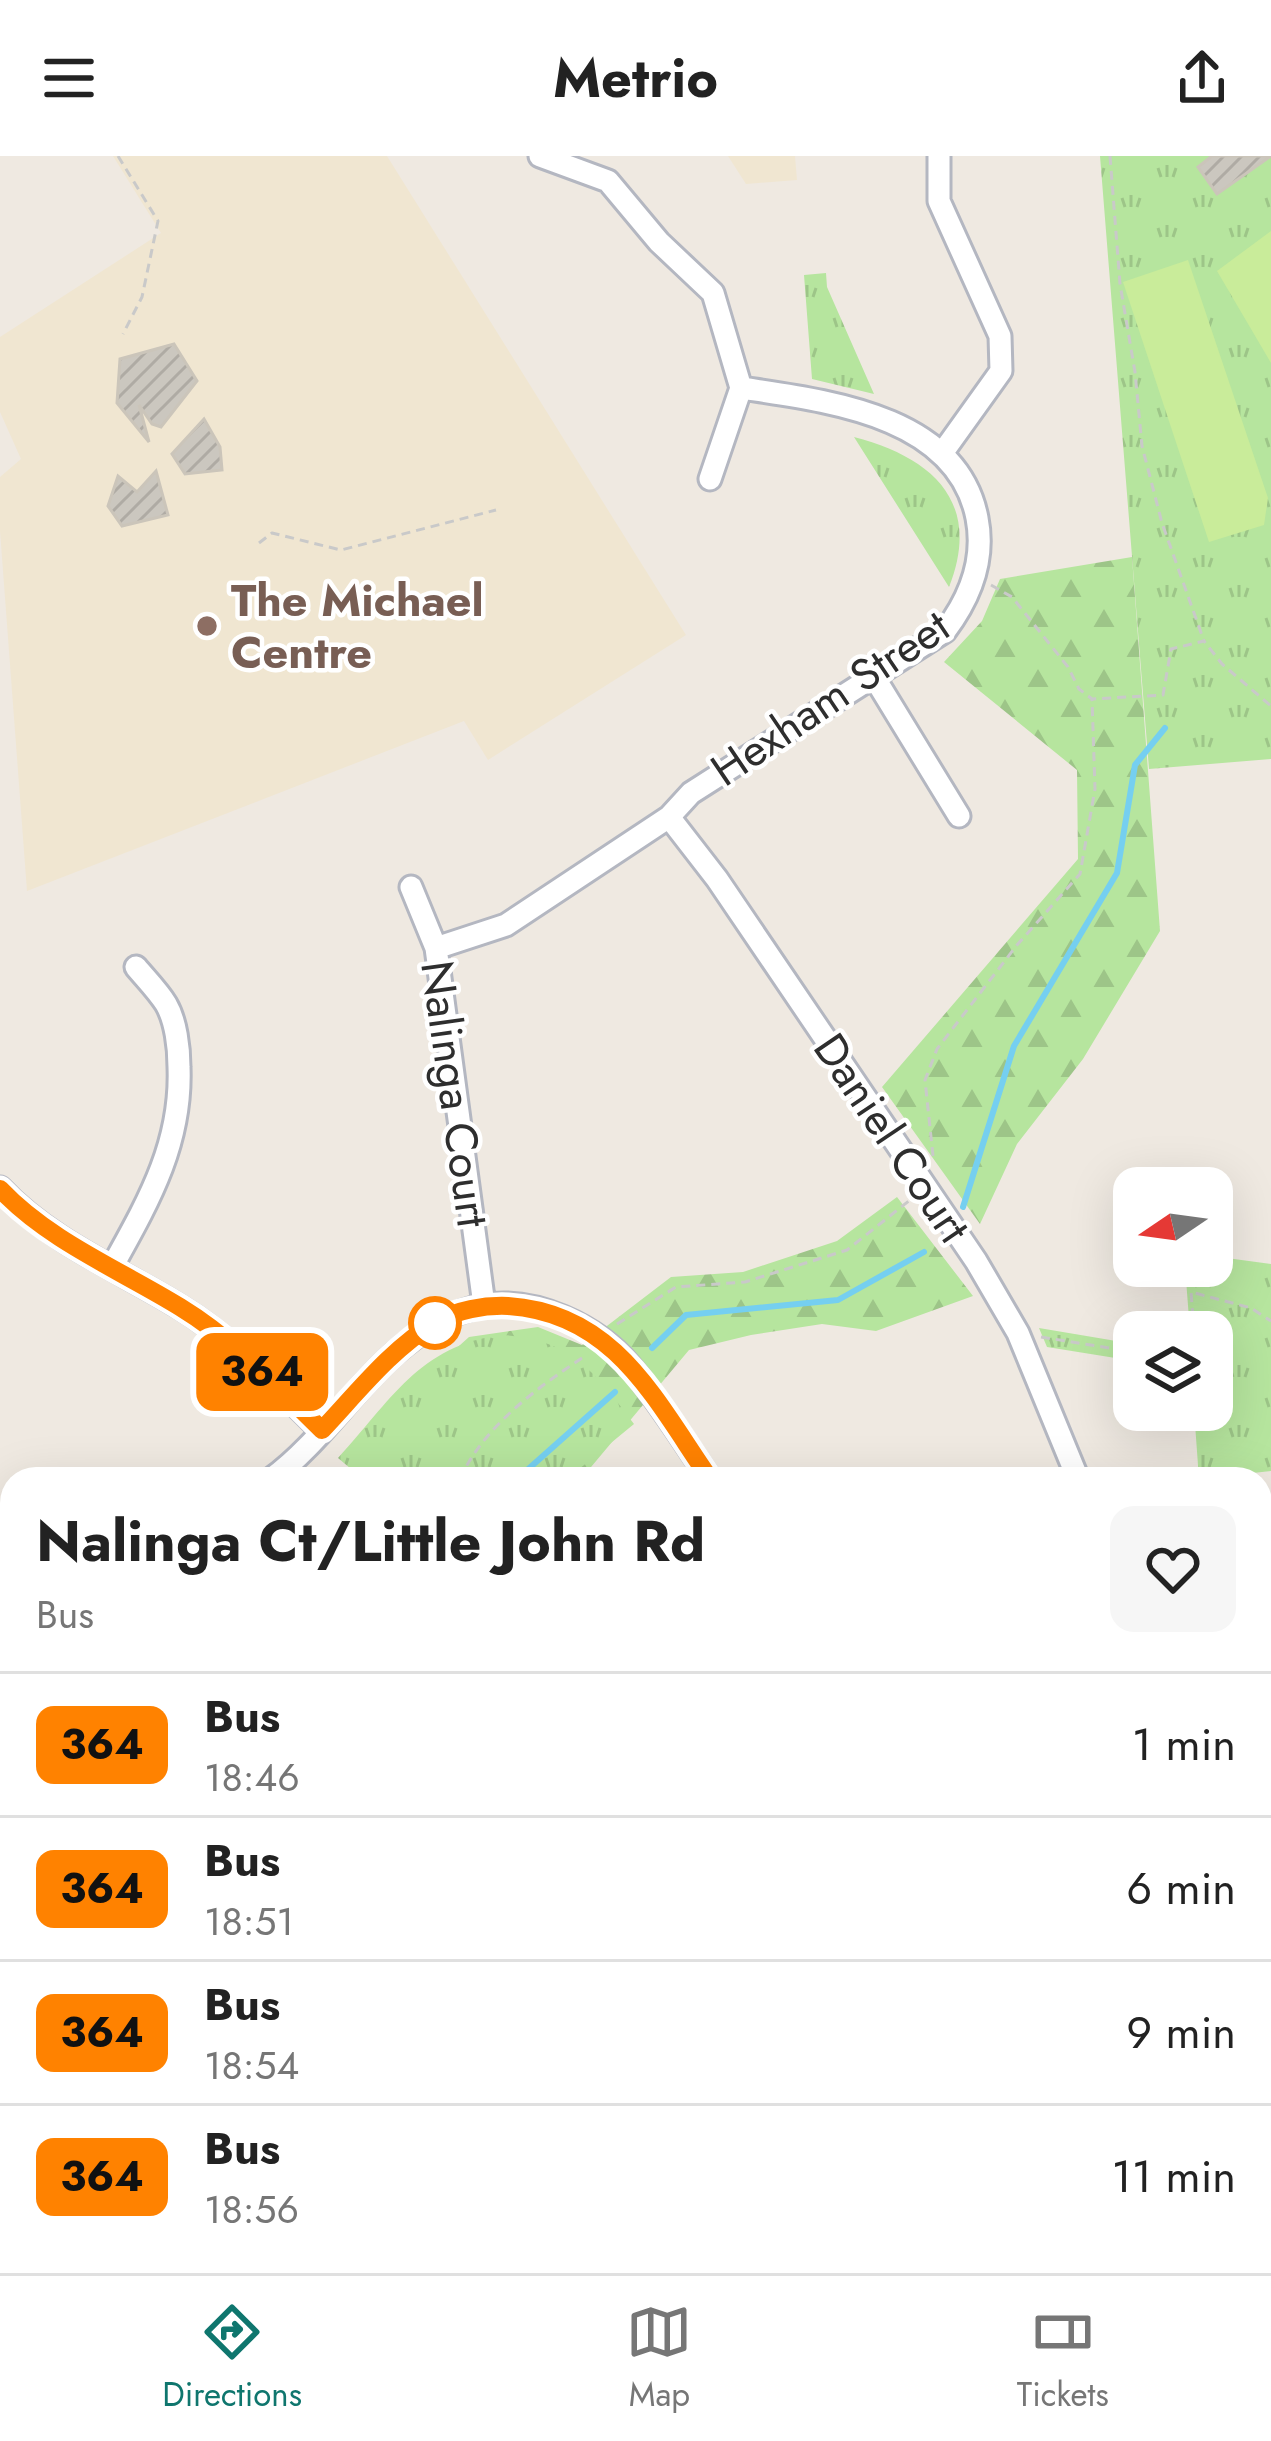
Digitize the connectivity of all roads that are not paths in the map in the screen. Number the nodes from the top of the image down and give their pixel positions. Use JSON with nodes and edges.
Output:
{"nodes":[{"id":1,"x":540,"y":156,"type":"edge"},
{"id":2,"x":940,"y":156,"type":"edge"},
{"id":3,"x":741,"y":388,"type":"junction"},
{"id":4,"x":943,"y":452,"type":"junction"},
{"id":5,"x":710,"y":479,"type":"dead end"},
{"id":6,"x":874,"y":677,"type":"junction"},
{"id":7,"x":959,"y":816,"type":"dead end"},
{"id":8,"x":669,"y":818,"type":"junction"},
{"id":9,"x":411,"y":887,"type":"dead end"},
{"id":10,"x":436,"y":948,"type":"junction"},
{"id":11,"x":136,"y":967,"type":"dead end"},
{"id":12,"x":0,"y":1189,"type":"edge"},
{"id":13,"x":112,"y":1267,"type":"junction"},
{"id":14,"x":484,"y":1305,"type":"junction"},
{"id":15,"x":322,"y":1430,"type":"junction"},
{"id":16,"x":288,"y":1467,"type":"edge"},
{"id":17,"x":702,"y":1467,"type":"edge"},
{"id":18,"x":1073,"y":1467,"type":"edge"}],
"edges":[{"from":1,"to":3,"type":"street"},
{"from":2,"to":4,"type":"street"},
{"from":3,"to":4,"type":"street"},
{"from":3,"to":5,"type":"street"},
{"from":4,"to":6,"type":"street","name":"Hexham Street"},
{"from":6,"to":7,"type":"street"},
{"from":6,"to":8,"type":"street","name":"Hexham Street"},
{"from":8,"to":10,"type":"street","name":"Hexham Street"},
{"from":8,"to":18,"type":"street","name":"Daniel Court"},
{"from":9,"to":10,"type":"street","name":"Nalinga Court"},
{"from":10,"to":14,"type":"street","name":"Nalinga Court"},
{"from":11,"to":13,"type":"street"},
{"from":12,"to":13,"type":"street"},
{"from":13,"to":15,"type":"street"},
{"from":14,"to":15,"type":"street"},
{"from":14,"to":17,"type":"street"},
{"from":15,"to":16,"type":"street"}]}
